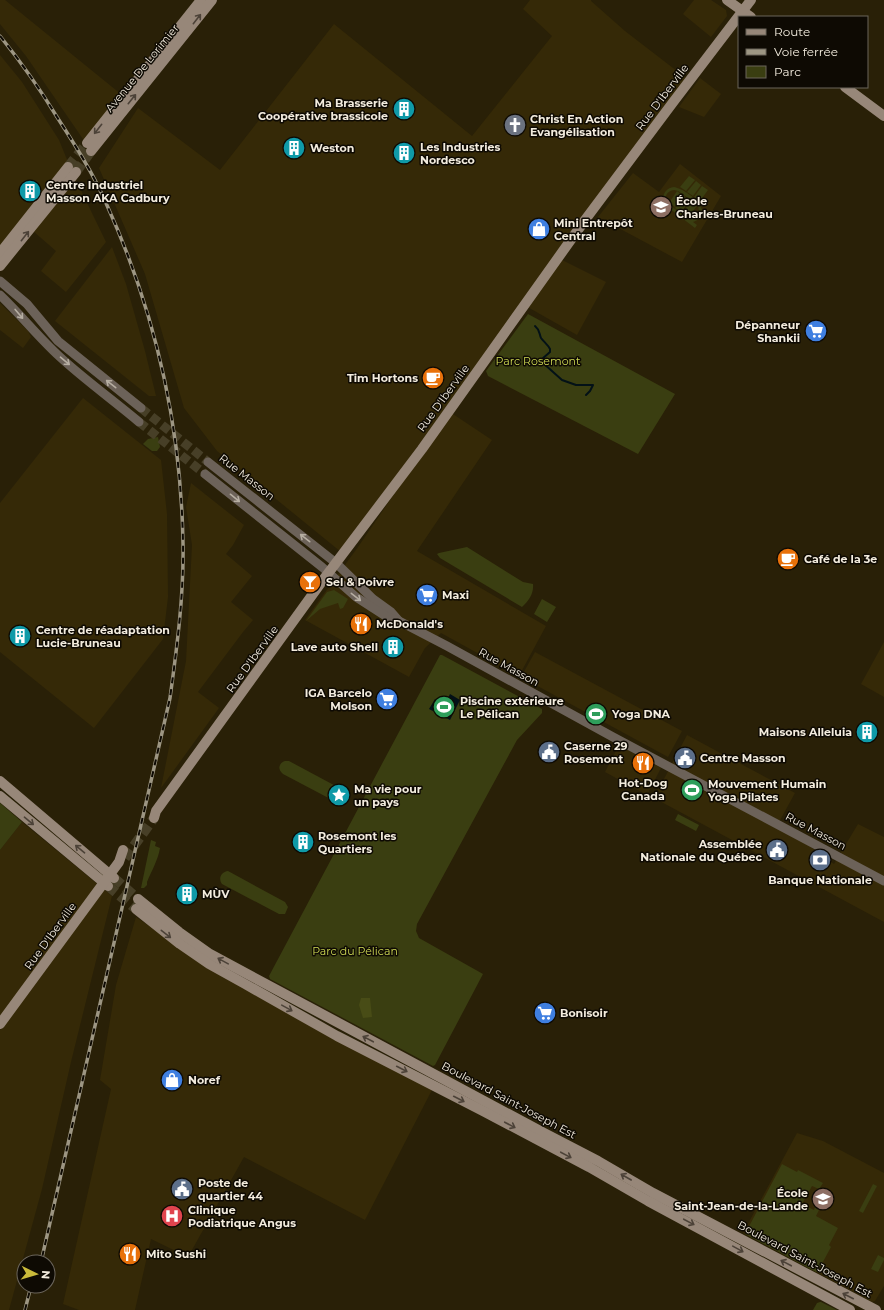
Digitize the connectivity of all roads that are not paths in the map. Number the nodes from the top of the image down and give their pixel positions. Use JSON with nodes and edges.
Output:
{"nodes":[{"id":1,"x":200,"y":0,"type":"edge"},
{"id":2,"x":212,"y":0,"type":"edge"},
{"id":3,"x":727,"y":0,"type":"edge"},
{"id":4,"x":751,"y":0,"type":"edge"},
{"id":5,"x":746,"y":14,"type":"edge"},
{"id":6,"x":738,"y":24,"type":"edge"},
{"id":7,"x":846,"y":88,"type":"edge"},
{"id":8,"x":884,"y":116,"type":"edge"},
{"id":9,"x":0,"y":253,"type":"edge"},
{"id":10,"x":0,"y":266,"type":"edge"},
{"id":11,"x":0,"y":281,"type":"edge"},
{"id":12,"x":0,"y":296,"type":"edge"},
{"id":13,"x":141,"y":408,"type":"tunnel mouth"},
{"id":14,"x":139,"y":422,"type":"tunnel mouth"},
{"id":15,"x":208,"y":462,"type":"tunnel mouth"},
{"id":16,"x":205,"y":474,"type":"tunnel mouth"},
{"id":17,"x":336,"y":562,"type":"junction"},
{"id":18,"x":329,"y":573,"type":"junction"},
{"id":19,"x":399,"y":621,"type":"junction"},
{"id":20,"x":0,"y":781,"type":"edge"},
{"id":21,"x":0,"y":796,"type":"edge"},
{"id":22,"x":154,"y":814,"type":"tunnel mouth"},
{"id":23,"x":122,"y":857,"type":"tunnel mouth"},
{"id":24,"x":109,"y":880,"type":"junction"},
{"id":25,"x":884,"y":881,"type":"edge"},
{"id":26,"x":138,"y":899,"type":"tunnel mouth"},
{"id":27,"x":136,"y":909,"type":"tunnel mouth"},
{"id":28,"x":0,"y":1024,"type":"edge"},
{"id":29,"x":850,"y":1310,"type":"edge"},
{"id":30,"x":876,"y":1310,"type":"edge"}],
"edges":[{"from":1,"to":2,"type":"main road","name":"Avenue De Lorimier","one_way":true},
{"from":3,"to":5,"type":"main road"},
{"from":4,"to":5,"type":"main road","name":"Rue D'Iberville"},
{"from":6,"to":17,"type":"main road","name":"Rue D'Iberville"},
{"from":7,"to":8,"type":"main road"},
{"from":10,"to":9,"type":"main road","one_way":true},
{"from":13,"to":11,"type":"street","one_way":true},
{"from":12,"to":14,"type":"street","one_way":true},
{"from":17,"to":15,"type":"street","name":"Rue Masson","one_way":true},
{"from":16,"to":18,"type":"street","name":"Rue Masson","one_way":true},
{"from":17,"to":18,"type":"main road","name":"Rue D'Iberville"},
{"from":17,"to":19,"type":"street","name":"Rue Masson"},
{"from":18,"to":19,"type":"street","name":"Rue Masson","one_way":true},
{"from":18,"to":22,"type":"main road","name":"Rue D'Iberville"},
{"from":19,"to":25,"type":"street","name":"Rue Masson"},
{"from":24,"to":20,"type":"main road","one_way":true},
{"from":21,"to":24,"type":"main road","one_way":true},
{"from":23,"to":24,"type":"main road","name":"Rue D'Iberville"},
{"from":24,"to":28,"type":"main road","name":"Rue D'Iberville"},
{"from":30,"to":26,"type":"main road","name":"Boulevard Saint-Joseph Est","one_way":true},
{"from":27,"to":29,"type":"main road","name":"Boulevard Saint-Joseph Est","one_way":true}]}
